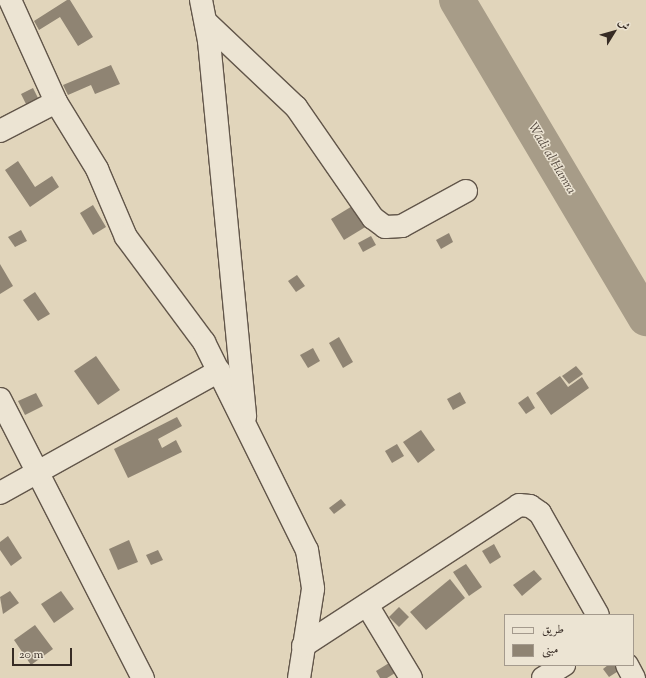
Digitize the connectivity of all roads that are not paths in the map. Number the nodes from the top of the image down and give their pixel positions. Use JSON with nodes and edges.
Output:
{"nodes":[{"id":1,"x":10,"y":0,"type":"edge"},
{"id":2,"x":201,"y":0,"type":"edge"},
{"id":3,"x":206,"y":22,"type":"junction"},
{"id":4,"x":56,"y":102,"type":"junction"},
{"id":5,"x":0,"y":131,"type":"edge"},
{"id":6,"x":466,"y":191,"type":"dead end"},
{"id":7,"x":219,"y":371,"type":"junction"},
{"id":8,"x":0,"y":399,"type":"edge"},
{"id":9,"x":247,"y":433,"type":"junction"},
{"id":10,"x":37,"y":471,"type":"junction"},
{"id":11,"x":0,"y":493,"type":"edge"},
{"id":12,"x":367,"y":605,"type":"junction"},
{"id":13,"x":597,"y":614,"type":"edge"},
{"id":14,"x":303,"y":646,"type":"junction"},
{"id":15,"x":562,"y":666,"type":"edge"},
{"id":16,"x":628,"y":666,"type":"edge"},
{"id":17,"x":143,"y":678,"type":"edge"},
{"id":18,"x":299,"y":678,"type":"edge"},
{"id":19,"x":411,"y":678,"type":"edge"},
{"id":20,"x":543,"y":678,"type":"edge"},
{"id":21,"x":634,"y":678,"type":"edge"}],
"edges":[{"from":1,"to":4,"type":"street"},
{"from":2,"to":3,"type":"street"},
{"from":3,"to":6,"type":"street"},
{"from":3,"to":9,"type":"street"},
{"from":4,"to":5,"type":"street"},
{"from":4,"to":7,"type":"street"},
{"from":7,"to":9,"type":"street"},
{"from":7,"to":10,"type":"street"},
{"from":8,"to":10,"type":"street"},
{"from":9,"to":14,"type":"street"},
{"from":10,"to":11,"type":"street"},
{"from":10,"to":17,"type":"street"},
{"from":12,"to":13,"type":"street"},
{"from":12,"to":14,"type":"street"},
{"from":12,"to":19,"type":"street"},
{"from":14,"to":18,"type":"street"},
{"from":15,"to":20,"type":"street"},
{"from":16,"to":21,"type":"street"}]}
